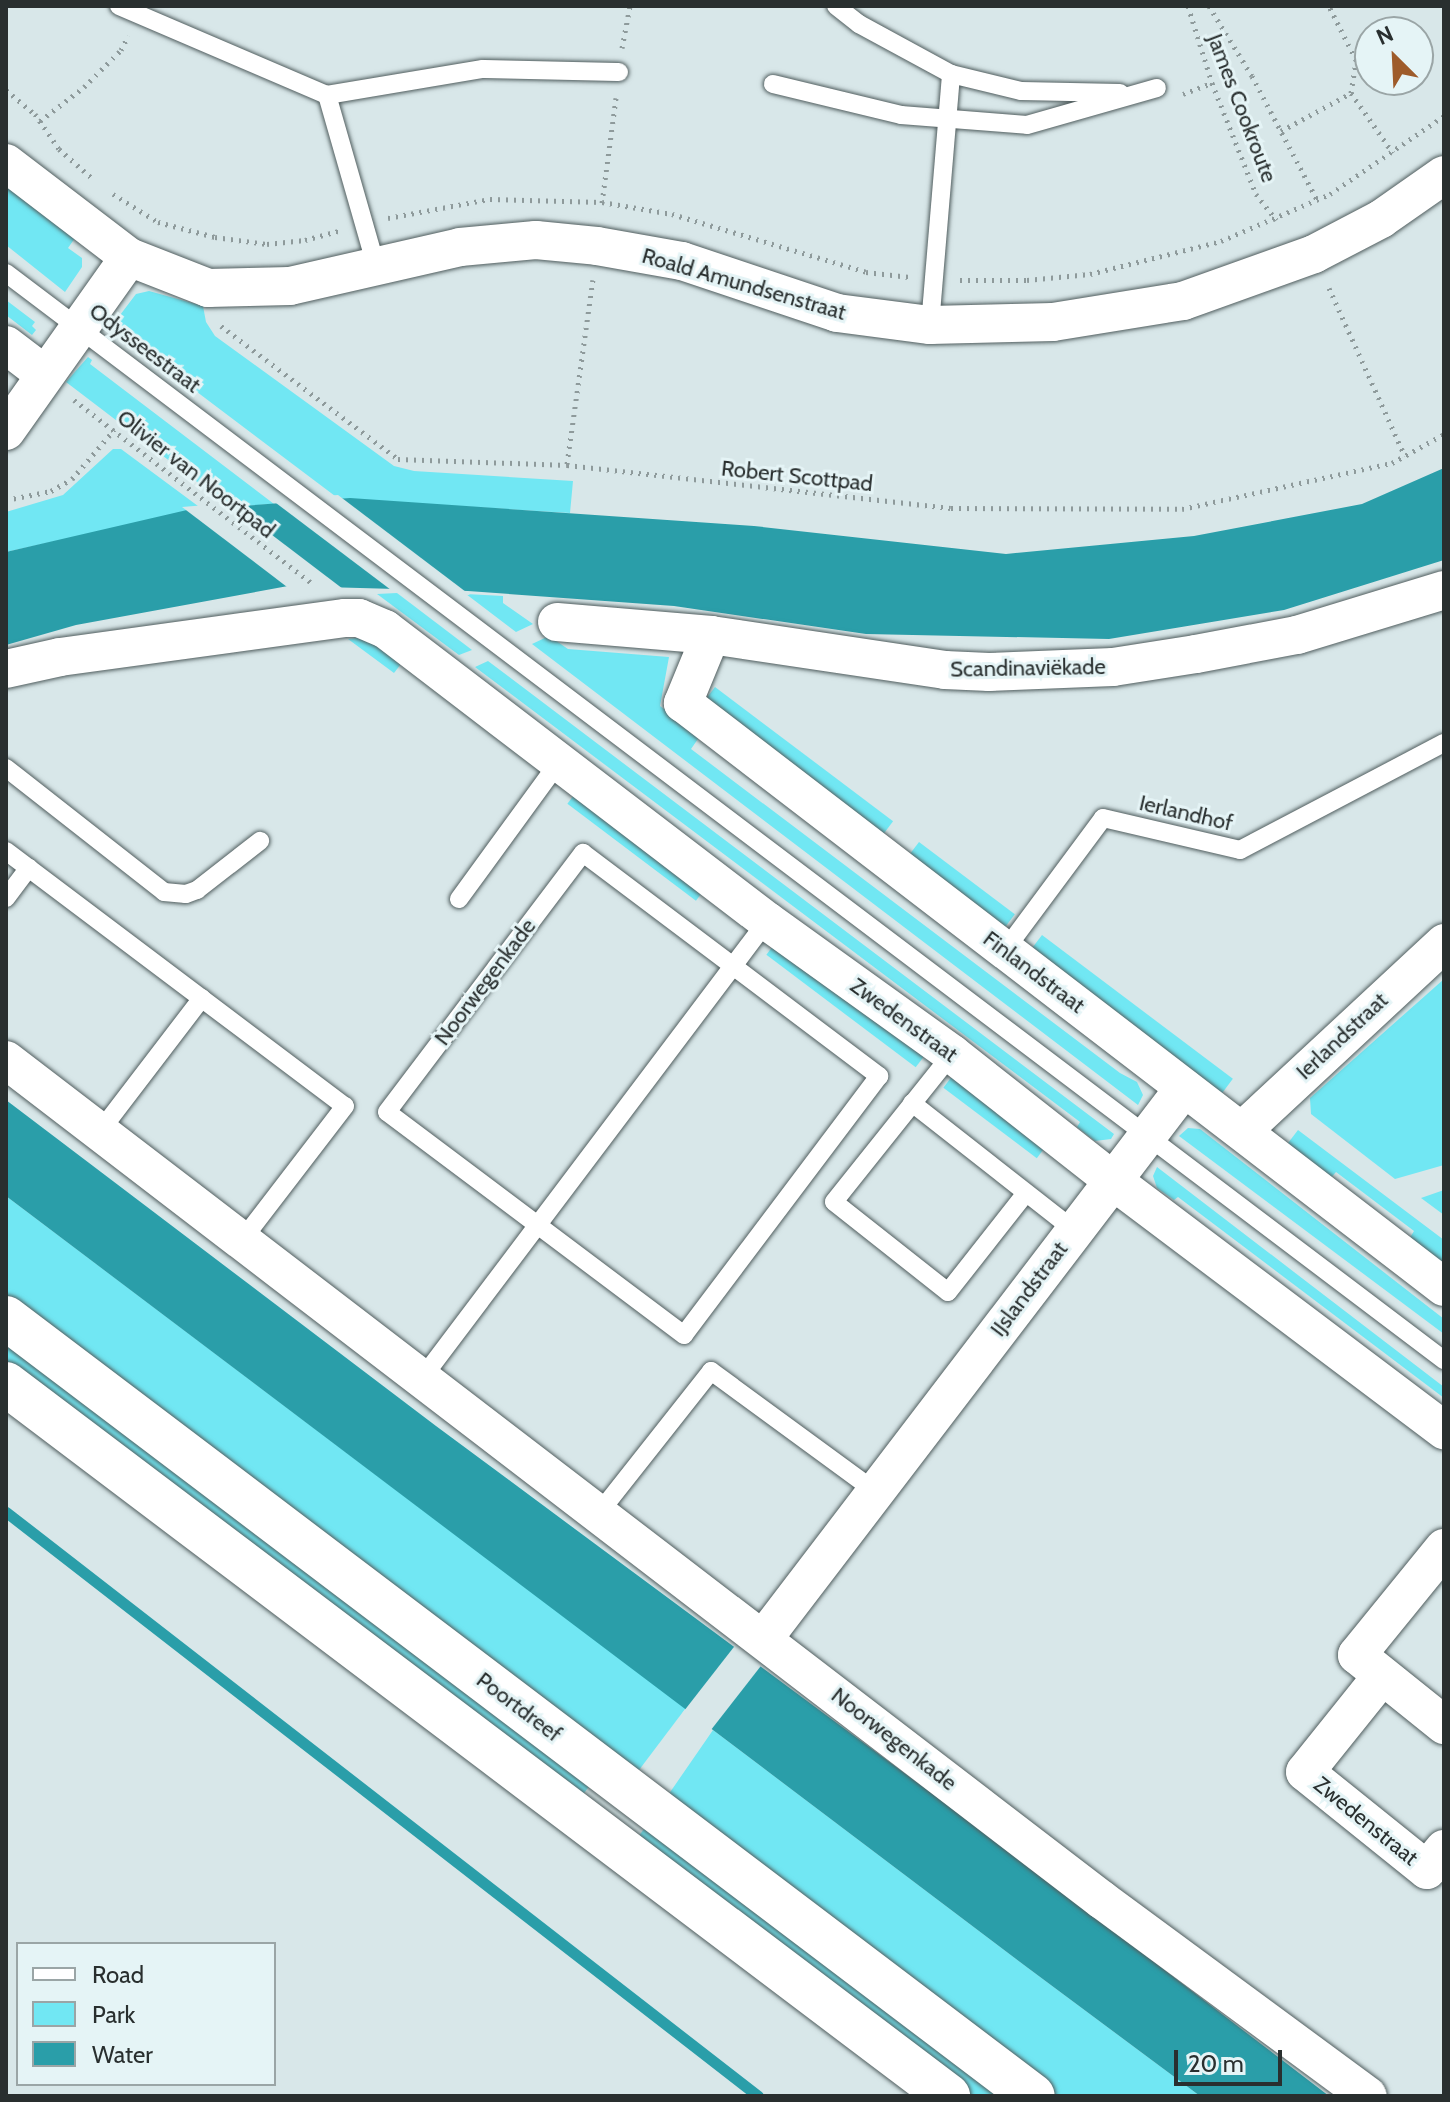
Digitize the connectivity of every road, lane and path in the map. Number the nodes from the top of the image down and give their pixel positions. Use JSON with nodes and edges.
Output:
{"nodes":[{"id":1,"x":119,"y":6,"type":"edge"},
{"id":2,"x":630,"y":6,"type":"edge"},
{"id":3,"x":836,"y":6,"type":"edge"},
{"id":4,"x":1188,"y":6,"type":"edge"},
{"id":5,"x":1209,"y":6,"type":"edge"},
{"id":6,"x":1329,"y":6,"type":"edge"},
{"id":7,"x":138,"y":14,"type":"junction"},
{"id":8,"x":619,"y":72,"type":"junction"},
{"id":9,"x":951,"y":74,"type":"junction"},
{"id":10,"x":773,"y":84,"type":"dead end"},
{"id":11,"x":6,"y":90,"type":"edge"},
{"id":12,"x":1351,"y":93,"type":"junction"},
{"id":13,"x":327,"y":95,"type":"junction"},
{"id":14,"x":1444,"y":116,"type":"edge"},
{"id":15,"x":947,"y":120,"type":"junction"},
{"id":16,"x":40,"y":121,"type":"junction"},
{"id":17,"x":1281,"y":131,"type":"junction"},
{"id":18,"x":1393,"y":153,"type":"junction"},
{"id":19,"x":6,"y":163,"type":"edge"},
{"id":20,"x":1444,"y":175,"type":"edge"},
{"id":21,"x":94,"y":180,"type":"dead end"},
{"id":22,"x":106,"y":190,"type":"dead end"},
{"id":23,"x":1317,"y":200,"type":"junction"},
{"id":24,"x":602,"y":202,"type":"junction"},
{"id":25,"x":1275,"y":219,"type":"junction"},
{"id":26,"x":364,"y":224,"type":"junction"},
{"id":27,"x":597,"y":246,"type":"junction"},
{"id":28,"x":129,"y":257,"type":"junction"},
{"id":29,"x":1303,"y":258,"type":"junction"},
{"id":30,"x":376,"y":266,"type":"junction"},
{"id":31,"x":6,"y":273,"type":"edge"},
{"id":32,"x":931,"y":280,"type":"junction"},
{"id":33,"x":208,"y":288,"type":"junction"},
{"id":34,"x":930,"y":325,"type":"junction"},
{"id":35,"x":77,"y":327,"type":"junction"},
{"id":36,"x":6,"y":345,"type":"edge"},
{"id":37,"x":44,"y":374,"type":"junction"},
{"id":38,"x":114,"y":430,"type":"junction"},
{"id":39,"x":6,"y":431,"type":"edge"},
{"id":40,"x":1444,"y":434,"type":"edge"},
{"id":41,"x":1405,"y":456,"type":"junction"},
{"id":42,"x":567,"y":465,"type":"junction"},
{"id":43,"x":6,"y":500,"type":"edge"},
{"id":44,"x":317,"y":587,"type":"dead end"},
{"id":45,"x":1444,"y":590,"type":"edge"},
{"id":46,"x":557,"y":622,"type":"dead end"},
{"id":47,"x":711,"y":635,"type":"junction"},
{"id":48,"x":6,"y":669,"type":"edge"},
{"id":49,"x":1444,"y":743,"type":"edge"},
{"id":50,"x":558,"y":763,"type":"junction"},
{"id":51,"x":6,"y":768,"type":"edge"},
{"id":52,"x":260,"y":841,"type":"dead end"},
{"id":53,"x":6,"y":851,"type":"edge"},
{"id":54,"x":29,"y":868,"type":"junction"},
{"id":55,"x":6,"y":898,"type":"edge"},
{"id":56,"x":459,"y":899,"type":"dead end"},
{"id":57,"x":767,"y":921,"type":"junction"},
{"id":58,"x":1444,"y":943,"type":"edge"},
{"id":59,"x":1005,"y":950,"type":"junction"},
{"id":60,"x":733,"y":966,"type":"junction"},
{"id":61,"x":202,"y":998,"type":"junction"},
{"id":62,"x":952,"y":1054,"type":"junction"},
{"id":63,"x":6,"y":1060,"type":"edge"},
{"id":64,"x":1184,"y":1088,"type":"junction"},
{"id":65,"x":912,"y":1103,"type":"junction"},
{"id":66,"x":101,"y":1130,"type":"junction"},
{"id":67,"x":1242,"y":1131,"type":"junction"},
{"id":68,"x":1147,"y":1135,"type":"junction"},
{"id":69,"x":1112,"y":1180,"type":"junction"},
{"id":70,"x":1026,"y":1193,"type":"junction"},
{"id":71,"x":537,"y":1225,"type":"junction"},
{"id":72,"x":1074,"y":1230,"type":"junction"},
{"id":73,"x":243,"y":1239,"type":"junction"},
{"id":74,"x":1444,"y":1287,"type":"edge"},
{"id":75,"x":6,"y":1318,"type":"edge"},
{"id":76,"x":1444,"y":1360,"type":"edge"},
{"id":77,"x":423,"y":1377,"type":"junction"},
{"id":78,"x":6,"y":1384,"type":"edge"},
{"id":79,"x":1444,"y":1430,"type":"edge"},
{"id":80,"x":875,"y":1491,"type":"junction"},
{"id":81,"x":599,"y":1513,"type":"junction"},
{"id":82,"x":1444,"y":1548,"type":"edge"},
{"id":83,"x":764,"y":1638,"type":"junction"},
{"id":84,"x":1382,"y":1676,"type":"junction"},
{"id":85,"x":1444,"y":1725,"type":"edge"},
{"id":86,"x":1444,"y":1849,"type":"edge"},
{"id":87,"x":948,"y":2096,"type":"edge"},
{"id":88,"x":1033,"y":2096,"type":"edge"},
{"id":89,"x":1368,"y":2096,"type":"edge"}],
"edges":[{"from":1,"to":7,"type":"lane"},
{"from":2,"to":8,"type":"path"},
{"from":3,"to":9,"type":"lane"},
{"from":4,"to":25,"type":"path","name":"James Cookroute"},
{"from":5,"to":17,"type":"path"},
{"from":6,"to":12,"type":"path"},
{"from":7,"to":13,"type":"lane"},
{"from":7,"to":16,"type":"path"},
{"from":8,"to":13,"type":"lane"},
{"from":8,"to":24,"type":"path"},
{"from":9,"to":15,"type":"lane"},
{"from":9,"to":15,"type":"lane"},
{"from":10,"to":15,"type":"lane"},
{"from":11,"to":16,"type":"path"},
{"from":12,"to":17,"type":"path"},
{"from":12,"to":18,"type":"path"},
{"from":13,"to":26,"type":"lane"},
{"from":14,"to":18,"type":"path"},
{"from":15,"to":32,"type":"lane"},
{"from":16,"to":21,"type":"path"},
{"from":17,"to":23,"type":"path"},
{"from":18,"to":23,"type":"path"},
{"from":19,"to":28,"type":"street","name":"Roald Amundsenstraat"},
{"from":20,"to":29,"type":"street","name":"Roald Amundsenstraat"},
{"from":22,"to":26,"type":"path"},
{"from":23,"to":25,"type":"path"},
{"from":24,"to":26,"type":"path"},
{"from":24,"to":27,"type":"path"},
{"from":24,"to":32,"type":"path"},
{"from":25,"to":29,"type":"path","name":"James Cookroute"},
{"from":25,"to":32,"type":"path"},
{"from":26,"to":30,"type":"lane"},
{"from":27,"to":30,"type":"street","name":"Roald Amundsenstraat"},
{"from":27,"to":34,"type":"street","name":"Roald Amundsenstraat"},
{"from":27,"to":42,"type":"path"},
{"from":28,"to":33,"type":"street","name":"Roald Amundsenstraat"},
{"from":28,"to":35,"type":"street"},
{"from":29,"to":34,"type":"street","name":"Roald Amundsenstraat"},
{"from":29,"to":41,"type":"path","name":"James Cookroute"},
{"from":30,"to":33,"type":"street","name":"Roald Amundsenstraat"},
{"from":31,"to":35,"type":"lane","name":"Odysseestraat"},
{"from":32,"to":34,"type":"lane"},
{"from":33,"to":42,"type":"path","name":"Robert Scottpad"},
{"from":35,"to":37,"type":"street"},
{"from":35,"to":68,"type":"lane","name":"Odysseestraat"},
{"from":36,"to":37,"type":"street"},
{"from":37,"to":38,"type":"path","name":"Olivier van Noortpad"},
{"from":37,"to":39,"type":"street"},
{"from":38,"to":43,"type":"path"},
{"from":38,"to":44,"type":"path","name":"Olivier van Noortpad"},
{"from":40,"to":41,"type":"path","name":"Robert Scottpad"},
{"from":41,"to":42,"type":"path","name":"Robert Scottpad"},
{"from":45,"to":47,"type":"street","name":"Scandinaviëkade"},
{"from":46,"to":47,"type":"street","name":"Scandinaviëkade"},
{"from":47,"to":59,"type":"street","name":"Finlandstraat"},
{"from":48,"to":50,"type":"street","name":"Zwedenstraat"},
{"from":49,"to":59,"type":"lane","name":"Ierlandhof"},
{"from":50,"to":56,"type":"lane"},
{"from":50,"to":57,"type":"street","name":"Zwedenstraat"},
{"from":51,"to":52,"type":"lane"},
{"from":53,"to":54,"type":"lane"},
{"from":54,"to":55,"type":"lane"},
{"from":54,"to":61,"type":"lane"},
{"from":57,"to":60,"type":"lane"},
{"from":57,"to":62,"type":"street","name":"Zwedenstraat"},
{"from":58,"to":67,"type":"street","name":"Ierlandstraat"},
{"from":59,"to":64,"type":"street","name":"Finlandstraat"},
{"from":60,"to":71,"type":"lane"},
{"from":60,"to":71,"type":"lane","name":"Noorwegenkade"},
{"from":60,"to":71,"type":"lane","name":"Noorwegenkade"},
{"from":61,"to":66,"type":"lane"},
{"from":61,"to":73,"type":"lane"},
{"from":62,"to":65,"type":"lane"},
{"from":62,"to":69,"type":"street","name":"Zwedenstraat"},
{"from":63,"to":66,"type":"street","name":"Noorwegenkade"},
{"from":64,"to":67,"type":"street","name":"Finlandstraat"},
{"from":64,"to":68,"type":"street","name":"IJslandstraat"},
{"from":65,"to":70,"type":"lane"},
{"from":65,"to":70,"type":"lane"},
{"from":66,"to":73,"type":"street","name":"Noorwegenkade"},
{"from":67,"to":74,"type":"street","name":"Finlandstraat"},
{"from":68,"to":69,"type":"street","name":"IJslandstraat"},
{"from":68,"to":76,"type":"lane","name":"Odysseestraat"},
{"from":69,"to":72,"type":"street","name":"IJslandstraat"},
{"from":69,"to":79,"type":"street","name":"Zwedenstraat"},
{"from":70,"to":72,"type":"lane"},
{"from":71,"to":77,"type":"lane"},
{"from":72,"to":80,"type":"street","name":"IJslandstraat"},
{"from":73,"to":77,"type":"street","name":"Noorwegenkade"},
{"from":75,"to":88,"type":"main road","name":"Poortdreef"},
{"from":77,"to":81,"type":"street","name":"Noorwegenkade"},
{"from":78,"to":87,"type":"main road"},
{"from":80,"to":81,"type":"lane"},
{"from":80,"to":83,"type":"street","name":"IJslandstraat"},
{"from":81,"to":83,"type":"street","name":"Noorwegenkade"},
{"from":82,"to":84,"type":"street"},
{"from":83,"to":89,"type":"street","name":"Noorwegenkade"},
{"from":84,"to":85,"type":"street"},
{"from":84,"to":86,"type":"street","name":"Zwedenstraat"}]}
